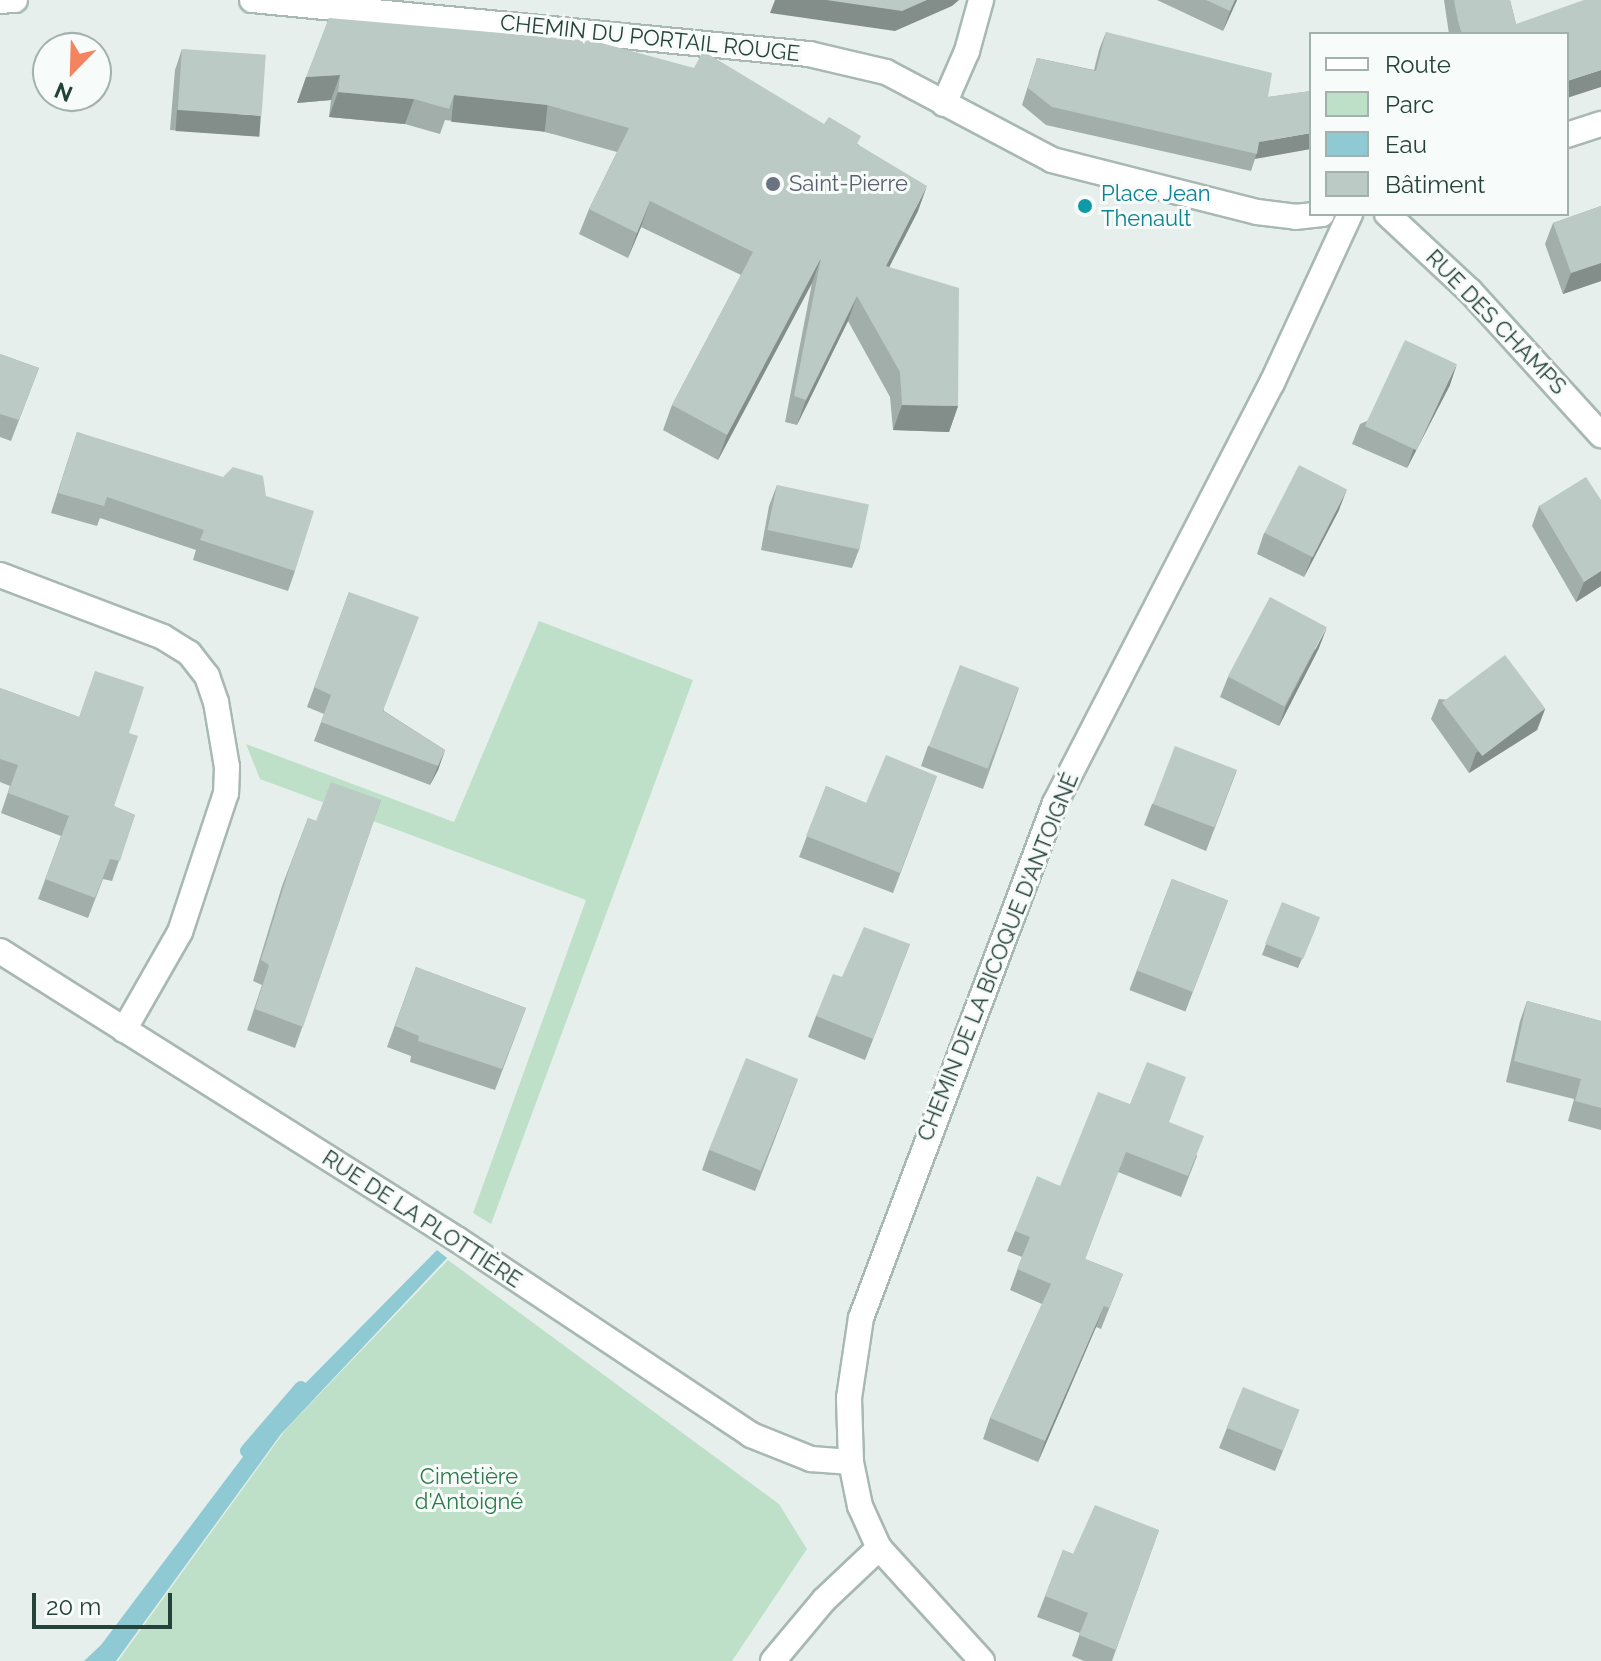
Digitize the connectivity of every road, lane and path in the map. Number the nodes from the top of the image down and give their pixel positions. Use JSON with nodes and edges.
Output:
{"nodes":[{"id":1,"x":15,"y":0,"type":"edge"},
{"id":2,"x":252,"y":0,"type":"edge"},
{"id":3,"x":981,"y":0,"type":"edge"},
{"id":4,"x":0,"y":1,"type":"edge"},
{"id":5,"x":944,"y":104,"type":"junction"},
{"id":6,"x":1601,"y":124,"type":"edge"},
{"id":7,"x":1569,"y":134,"type":"edge"},
{"id":8,"x":1309,"y":215,"type":"edge"},
{"id":9,"x":1349,"y":216,"type":"edge"},
{"id":10,"x":1389,"y":216,"type":"edge"},
{"id":11,"x":1601,"y":435,"type":"edge"},
{"id":12,"x":0,"y":575,"type":"edge"},
{"id":13,"x":0,"y":951,"type":"edge"},
{"id":14,"x":124,"y":1030,"type":"junction"},
{"id":15,"x":851,"y":1462,"type":"junction"},
{"id":16,"x":879,"y":1548,"type":"junction"},
{"id":17,"x":773,"y":1661,"type":"edge"},
{"id":18,"x":982,"y":1661,"type":"edge"}],
"edges":[{"from":1,"to":4,"type":"street"},
{"from":2,"to":5,"type":"street","name":"CHEMIN DU PORTAIL ROUGE"},
{"from":3,"to":5,"type":"street"},
{"from":5,"to":8,"type":"street","name":"CHEMIN DU PORTAIL ROUGE"},
{"from":6,"to":7,"type":"street"},
{"from":9,"to":15,"type":"street","name":"CHEMIN DE LA BICOQUE D'ANTOIGNÉ"},
{"from":10,"to":11,"type":"street","name":"RUE DES CHAMPS"},
{"from":12,"to":14,"type":"street"},
{"from":13,"to":14,"type":"street","name":"RUE DE LA PLOTTIÈRE"},
{"from":14,"to":15,"type":"street","name":"RUE DE LA PLOTTIÈRE"},
{"from":15,"to":16,"type":"street","name":"CHEMIN DE LA BICOQUE D'ANTOIGNÉ"},
{"from":16,"to":17,"type":"street"},
{"from":16,"to":18,"type":"street","name":"CHEMIN DE LA BICOQUE D'ANTOIGNÉ"}]}
